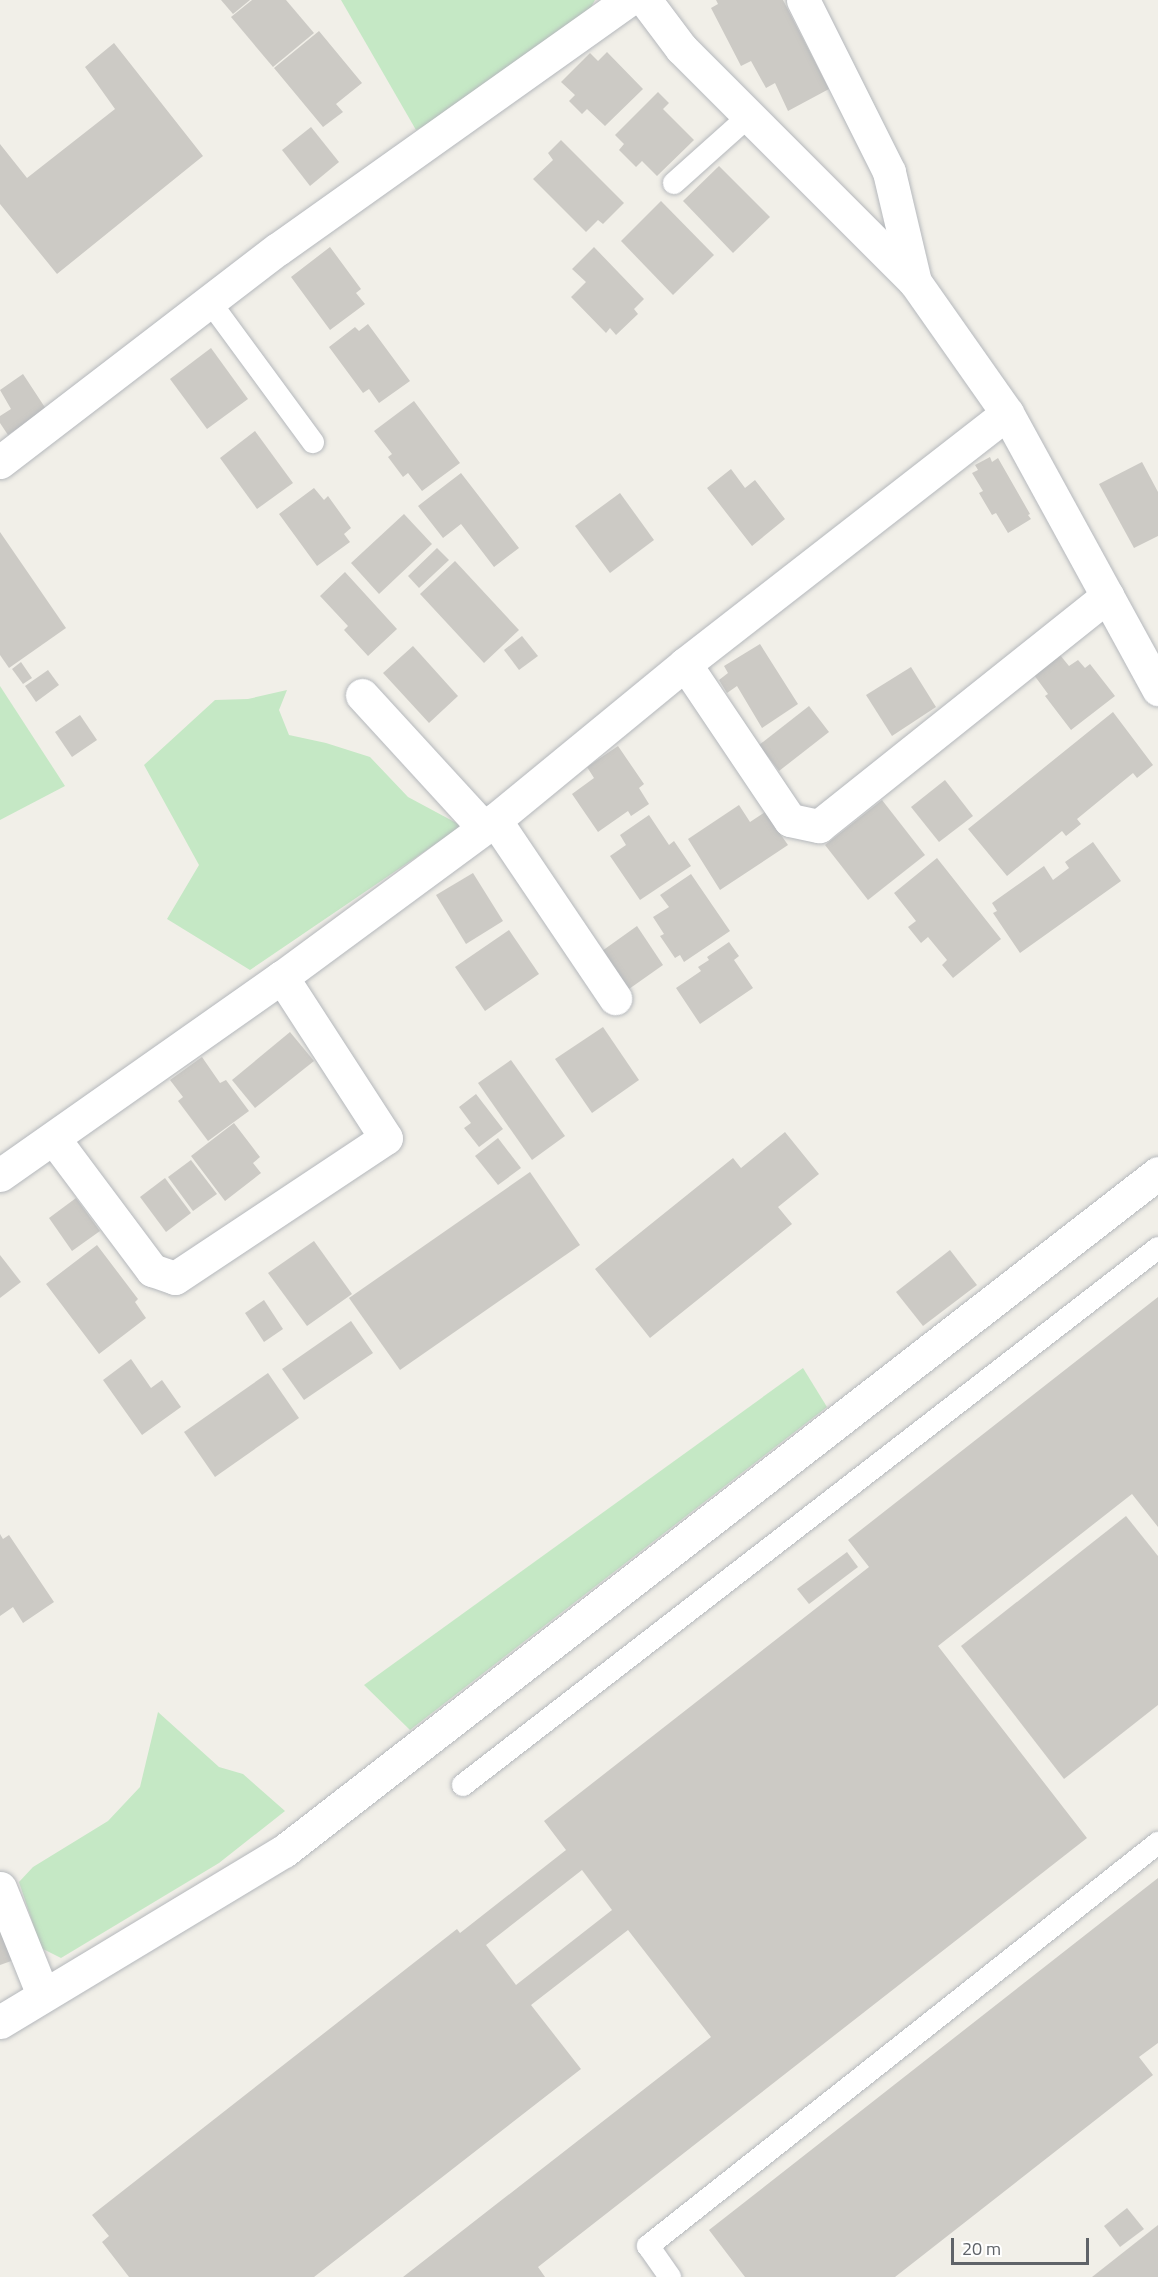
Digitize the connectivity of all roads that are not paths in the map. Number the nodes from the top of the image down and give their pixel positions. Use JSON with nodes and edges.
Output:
{"nodes":[{"id":1,"x":629,"y":0,"type":"edge"},
{"id":2,"x":645,"y":0,"type":"edge"},
{"id":3,"x":802,"y":0,"type":"edge"},
{"id":4,"x":749,"y":117,"type":"junction"},
{"id":5,"x":675,"y":183,"type":"dead end"},
{"id":6,"x":915,"y":282,"type":"junction"},
{"id":7,"x":210,"y":302,"type":"junction"},
{"id":8,"x":1007,"y":413,"type":"junction"},
{"id":9,"x":313,"y":442,"type":"dead end"},
{"id":10,"x":0,"y":462,"type":"edge"},
{"id":11,"x":1107,"y":596,"type":"junction"},
{"id":12,"x":685,"y":664,"type":"junction"},
{"id":13,"x":1158,"y":689,"type":"edge"},
{"id":14,"x":362,"y":695,"type":"dead end"},
{"id":15,"x":489,"y":824,"type":"junction"},
{"id":16,"x":282,"y":977,"type":"junction"},
{"id":17,"x":615,"y":998,"type":"dead end"},
{"id":18,"x":54,"y":1139,"type":"junction"},
{"id":19,"x":1158,"y":1173,"type":"edge"},
{"id":20,"x":0,"y":1175,"type":"edge"},
{"id":21,"x":1158,"y":1248,"type":"edge"},
{"id":22,"x":463,"y":1785,"type":"dead end"},
{"id":23,"x":1158,"y":1843,"type":"edge"},
{"id":24,"x":0,"y":1888,"type":"edge"},
{"id":25,"x":43,"y":1995,"type":"junction"},
{"id":26,"x":0,"y":2022,"type":"edge"},
{"id":27,"x":670,"y":2277,"type":"edge"}],
"edges":[{"from":1,"to":7,"type":"street"},
{"from":2,"to":4,"type":"street"},
{"from":3,"to":6,"type":"street"},
{"from":4,"to":5,"type":"lane"},
{"from":4,"to":6,"type":"street"},
{"from":6,"to":8,"type":"street"},
{"from":7,"to":9,"type":"lane"},
{"from":7,"to":10,"type":"street"},
{"from":8,"to":11,"type":"street"},
{"from":8,"to":12,"type":"street"},
{"from":11,"to":12,"type":"street"},
{"from":11,"to":13,"type":"street"},
{"from":12,"to":15,"type":"street"},
{"from":14,"to":15,"type":"street"},
{"from":15,"to":16,"type":"street"},
{"from":15,"to":17,"type":"street"},
{"from":16,"to":18,"type":"street"},
{"from":16,"to":18,"type":"street"},
{"from":18,"to":20,"type":"street"},
{"from":19,"to":25,"type":"street"},
{"from":21,"to":22,"type":"lane"},
{"from":23,"to":27,"type":"lane"},
{"from":24,"to":25,"type":"street"},
{"from":25,"to":26,"type":"street"}]}
